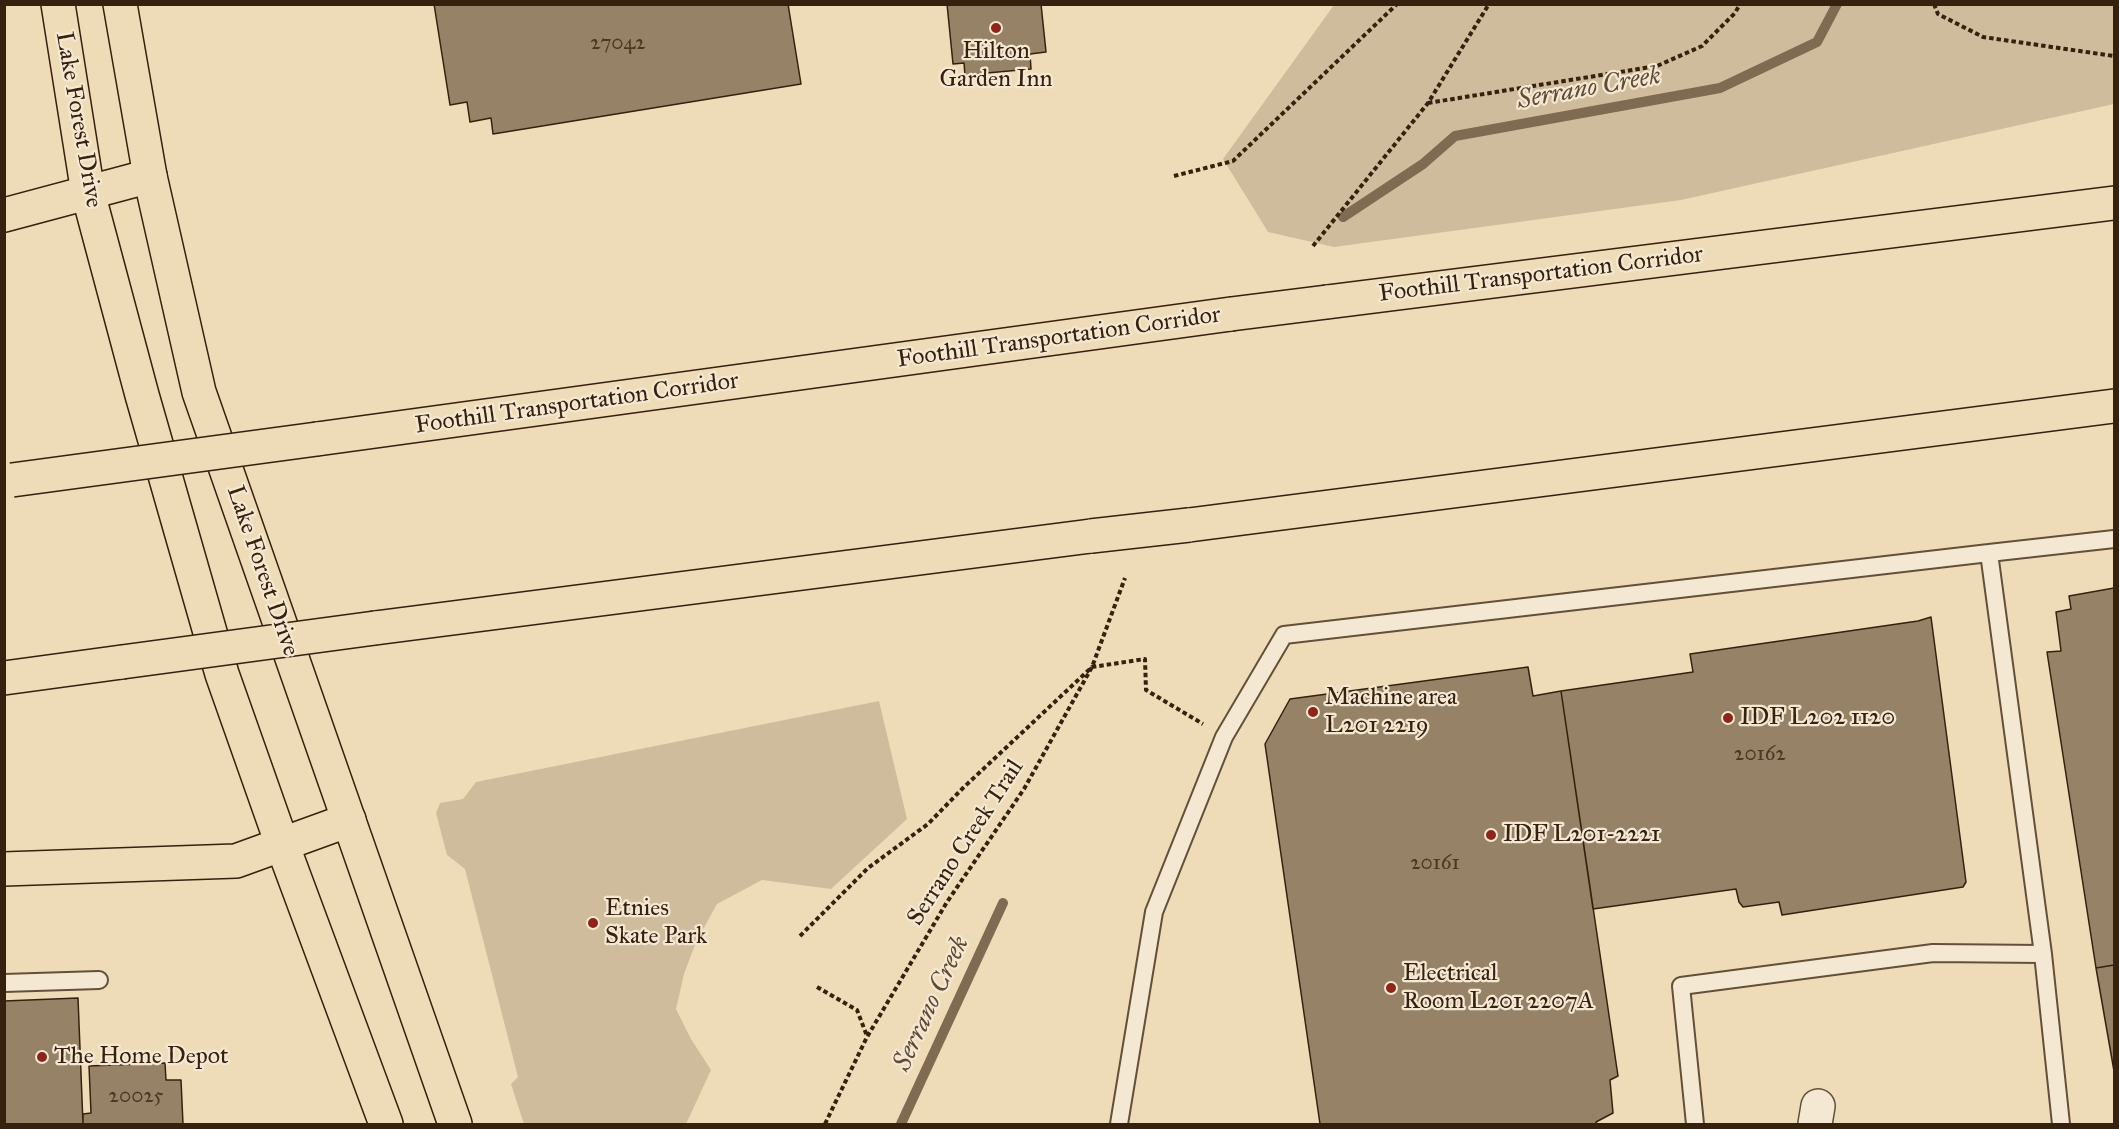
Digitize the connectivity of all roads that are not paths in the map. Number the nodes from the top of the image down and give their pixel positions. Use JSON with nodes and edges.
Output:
{"nodes":[{"id":1,"x":58,"y":4,"type":"edge"},
{"id":2,"x":120,"y":4,"type":"edge"},
{"id":3,"x":150,"y":176,"type":"junction"},
{"id":4,"x":88,"y":193,"type":"junction"},
{"id":5,"x":2115,"y":203,"type":"edge"},
{"id":6,"x":4,"y":215,"type":"edge"},
{"id":7,"x":2115,"y":405,"type":"edge"},
{"id":8,"x":8,"y":480,"type":"edge"},
{"id":9,"x":2115,"y":539,"type":"edge"},
{"id":10,"x":1989,"y":553,"type":"junction"},
{"id":11,"x":4,"y":678,"type":"edge"},
{"id":12,"x":350,"y":820,"type":"junction"},
{"id":13,"x":282,"y":844,"type":"junction"},
{"id":14,"x":4,"y":869,"type":"edge"},
{"id":15,"x":2043,"y":954,"type":"junction"},
{"id":16,"x":99,"y":980,"type":"dead end"},
{"id":17,"x":4,"y":983,"type":"edge"},
{"id":18,"x":386,"y":1125,"type":"edge"},
{"id":19,"x":455,"y":1125,"type":"edge"},
{"id":20,"x":1119,"y":1125,"type":"edge"},
{"id":21,"x":1695,"y":1125,"type":"edge"},
{"id":22,"x":2061,"y":1125,"type":"edge"}],
"edges":[{"from":1,"to":4,"type":"main road","name":"Lake Forest Drive"},
{"from":2,"to":3,"type":"main road","name":"Lake Forest Drive"},
{"from":3,"to":4,"type":"main road"},
{"from":3,"to":12,"type":"main road","name":"Lake Forest Drive"},
{"from":4,"to":6,"type":"main road"},
{"from":4,"to":13,"type":"main road","name":"Lake Forest Drive"},
{"from":5,"to":8,"type":"main road","name":"Foothill Transportation Corridor","bridge":true},
{"from":7,"to":11,"type":"main road","bridge":true},
{"from":9,"to":10,"type":"lane"},
{"from":10,"to":15,"type":"lane"},
{"from":10,"to":20,"type":"lane"},
{"from":12,"to":13,"type":"main road"},
{"from":12,"to":19,"type":"main road","name":"Lake Forest Drive"},
{"from":13,"to":14,"type":"main road"},
{"from":13,"to":18,"type":"main road","name":"Lake Forest Drive"},
{"from":15,"to":21,"type":"lane"},
{"from":15,"to":22,"type":"lane"},
{"from":16,"to":17,"type":"lane"}]}
